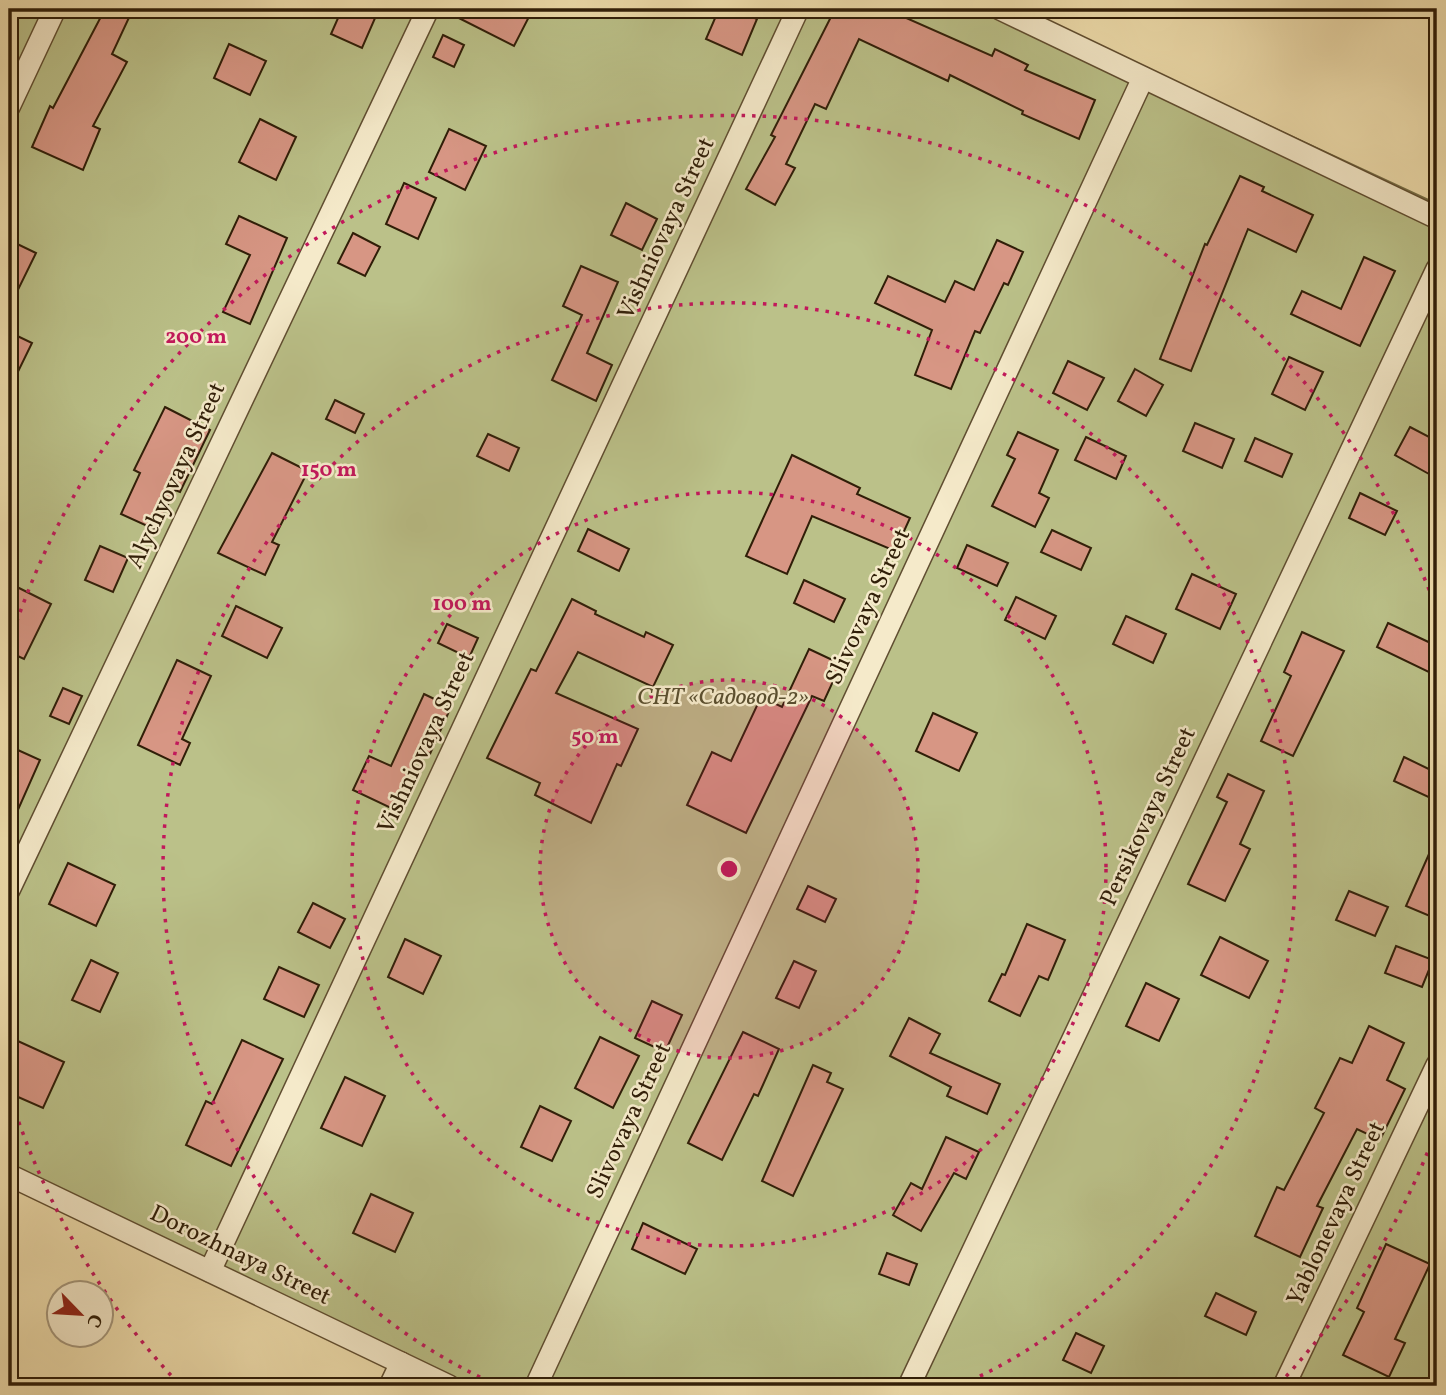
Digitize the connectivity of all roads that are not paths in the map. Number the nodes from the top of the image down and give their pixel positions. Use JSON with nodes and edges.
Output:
{"nodes":[{"id":1,"x":55,"y":9,"type":"edge"},
{"id":2,"x":428,"y":9,"type":"edge"},
{"id":3,"x":798,"y":9,"type":"edge"},
{"id":4,"x":1000,"y":9,"type":"edge"},
{"id":5,"x":1143,"y":78,"type":"junction"},
{"id":6,"x":9,"y":107,"type":"edge"},
{"id":7,"x":1437,"y":218,"type":"edge"},
{"id":8,"x":1437,"y":270,"type":"edge"},
{"id":9,"x":9,"y":890,"type":"edge"},
{"id":10,"x":1437,"y":1065,"type":"edge"},
{"id":11,"x":9,"y":1175,"type":"edge"},
{"id":12,"x":210,"y":1271,"type":"junction"},
{"id":13,"x":401,"y":1363,"type":"junction"},
{"id":14,"x":390,"y":1386,"type":"edge"},
{"id":15,"x":449,"y":1386,"type":"edge"},
{"id":16,"x":536,"y":1386,"type":"edge"},
{"id":17,"x":909,"y":1386,"type":"edge"},
{"id":18,"x":1284,"y":1386,"type":"edge"}],
"edges":[{"from":1,"to":6,"type":"street"},
{"from":2,"to":9,"type":"street","name":"Alychyovaya Street"},
{"from":3,"to":12,"type":"street","name":"Vishniovaya Street"},
{"from":4,"to":5,"type":"street"},
{"from":5,"to":7,"type":"street"},
{"from":5,"to":16,"type":"street","name":"Slivovaya Street"},
{"from":8,"to":17,"type":"street","name":"Persikovaya Street"},
{"from":10,"to":18,"type":"street","name":"Yablonevaya Street"},
{"from":11,"to":12,"type":"street","name":"Dorozhnaya Street"},
{"from":12,"to":13,"type":"street","name":"Dorozhnaya Street"},
{"from":13,"to":14,"type":"street"},
{"from":13,"to":15,"type":"street","name":"Dorozhnaya Street"}]}
